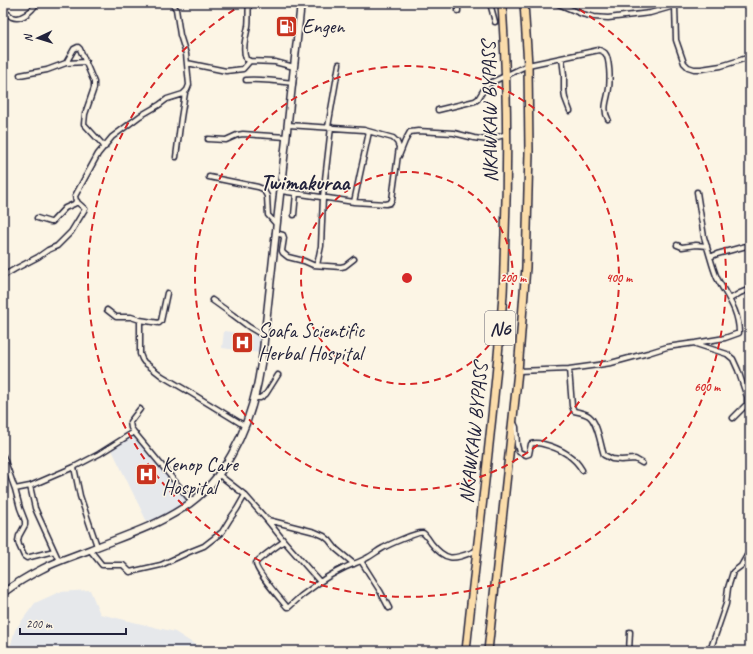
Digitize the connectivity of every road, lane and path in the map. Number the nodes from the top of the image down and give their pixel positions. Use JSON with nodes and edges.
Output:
{"nodes":[{"id":1,"x":37,"y":3,"type":"edge"},
{"id":2,"x":172,"y":3,"type":"edge"},
{"id":3,"x":249,"y":3,"type":"edge"},
{"id":4,"x":301,"y":3,"type":"edge"},
{"id":5,"x":458,"y":3,"type":"edge"},
{"id":6,"x":490,"y":3,"type":"edge"},
{"id":7,"x":502,"y":3,"type":"edge"},
{"id":8,"x":524,"y":3,"type":"edge"},
{"id":9,"x":556,"y":3,"type":"edge"},
{"id":10,"x":684,"y":3,"type":"edge"},
{"id":11,"x":674,"y":6,"type":"junction"},
{"id":12,"x":3,"y":11,"type":"edge"},
{"id":13,"x":458,"y":11,"type":"dead end"},
{"id":14,"x":495,"y":22,"type":"dead end"},
{"id":15,"x":562,"y":58,"type":"junction"},
{"id":16,"x":750,"y":58,"type":"edge"},
{"id":17,"x":250,"y":61,"type":"junction"},
{"id":18,"x":66,"y":62,"type":"junction"},
{"id":19,"x":86,"y":62,"type":"junction"},
{"id":20,"x":187,"y":63,"type":"junction"},
{"id":21,"x":339,"y":64,"type":"dead end"},
{"id":22,"x":528,"y":65,"type":"junction"},
{"id":23,"x":294,"y":67,"type":"junction"},
{"id":24,"x":20,"y":75,"type":"dead end"},
{"id":25,"x":505,"y":76,"type":"junction"},
{"id":26,"x":246,"y":80,"type":"dead end"},
{"id":27,"x":292,"y":83,"type":"junction"},
{"id":28,"x":185,"y":93,"type":"junction"},
{"id":29,"x":438,"y":110,"type":"dead end"},
{"id":30,"x":570,"y":112,"type":"dead end"},
{"id":31,"x":608,"y":119,"type":"dead end"},
{"id":32,"x":288,"y":125,"type":"junction"},
{"id":33,"x":329,"y":127,"type":"junction"},
{"id":34,"x":369,"y":132,"type":"junction"},
{"id":35,"x":507,"y":134,"type":"junction"},
{"id":36,"x":286,"y":137,"type":"junction"},
{"id":37,"x":208,"y":139,"type":"dead end"},
{"id":38,"x":105,"y":147,"type":"junction"},
{"id":39,"x":176,"y":157,"type":"dead end"},
{"id":40,"x":397,"y":164,"type":"junction"},
{"id":41,"x":209,"y":177,"type":"dead end"},
{"id":42,"x":281,"y":191,"type":"junction"},
{"id":43,"x":697,"y":192,"type":"dead end"},
{"id":44,"x":296,"y":193,"type":"junction"},
{"id":45,"x":323,"y":197,"type":"junction"},
{"id":46,"x":77,"y":201,"type":"junction"},
{"id":47,"x":354,"y":202,"type":"junction"},
{"id":48,"x":294,"y":215,"type":"dead end"},
{"id":49,"x":37,"y":218,"type":"dead end"},
{"id":50,"x":276,"y":224,"type":"junction"},
{"id":51,"x":275,"y":233,"type":"junction"},
{"id":52,"x":677,"y":245,"type":"dead end"},
{"id":53,"x":750,"y":245,"type":"edge"},
{"id":54,"x":707,"y":246,"type":"junction"},
{"id":55,"x":710,"y":257,"type":"junction"},
{"id":56,"x":354,"y":259,"type":"dead end"},
{"id":57,"x":317,"y":265,"type":"junction"},
{"id":58,"x":3,"y":276,"type":"edge"},
{"id":59,"x":750,"y":289,"type":"edge"},
{"id":60,"x":167,"y":293,"type":"dead end"},
{"id":61,"x":730,"y":299,"type":"junction"},
{"id":62,"x":212,"y":300,"type":"dead end"},
{"id":63,"x":107,"y":310,"type":"dead end"},
{"id":64,"x":140,"y":320,"type":"junction"},
{"id":65,"x":264,"y":336,"type":"junction"},
{"id":66,"x":695,"y":343,"type":"junction"},
{"id":67,"x":569,"y":369,"type":"junction"},
{"id":68,"x":518,"y":371,"type":"junction"},
{"id":69,"x":278,"y":375,"type":"dead end"},
{"id":70,"x":254,"y":398,"type":"junction"},
{"id":71,"x":140,"y":409,"type":"dead end"},
{"id":72,"x":733,"y":418,"type":"dead end"},
{"id":73,"x":513,"y":421,"type":"junction"},
{"id":74,"x":245,"y":426,"type":"junction"},
{"id":75,"x":134,"y":432,"type":"junction"},
{"id":76,"x":3,"y":456,"type":"edge"},
{"id":77,"x":642,"y":463,"type":"dead end"},
{"id":78,"x":74,"y":467,"type":"junction"},
{"id":79,"x":582,"y":470,"type":"dead end"},
{"id":80,"x":218,"y":474,"type":"junction"},
{"id":81,"x":30,"y":486,"type":"junction"},
{"id":82,"x":16,"y":489,"type":"junction"},
{"id":83,"x":245,"y":495,"type":"junction"},
{"id":84,"x":192,"y":502,"type":"junction"},
{"id":85,"x":267,"y":520,"type":"junction"},
{"id":86,"x":284,"y":541,"type":"junction"},
{"id":87,"x":97,"y":546,"type":"junction"},
{"id":88,"x":90,"y":550,"type":"junction"},
{"id":89,"x":54,"y":551,"type":"junction"},
{"id":90,"x":476,"y":552,"type":"junction"},
{"id":91,"x":749,"y":552,"type":"dead end"},
{"id":92,"x":59,"y":561,"type":"junction"},
{"id":93,"x":361,"y":561,"type":"junction"},
{"id":94,"x":354,"y":564,"type":"junction"},
{"id":95,"x":320,"y":582,"type":"junction"},
{"id":96,"x":3,"y":593,"type":"edge"},
{"id":97,"x":389,"y":608,"type":"dead end"},
{"id":98,"x":630,"y":632,"type":"dead end"},
{"id":99,"x":466,"y":651,"type":"edge"},
{"id":100,"x":488,"y":651,"type":"edge"},
{"id":101,"x":629,"y":651,"type":"edge"},
{"id":102,"x":710,"y":651,"type":"edge"}],
"edges":[{"from":1,"to":12,"type":"street"},
{"from":2,"to":20,"type":"street"},
{"from":3,"to":17,"type":"street"},
{"from":4,"to":23,"type":"main road"},
{"from":5,"to":13,"type":"street"},
{"from":6,"to":14,"type":"street"},
{"from":7,"to":25,"type":"highway","name":"NKAWKAW BYPASS","number":"N6"},
{"from":8,"to":22,"type":"highway","name":"NKAWKAW BYPASS","number":"N6"},
{"from":9,"to":11,"type":"street"},
{"from":10,"to":11,"type":"street"},
{"from":11,"to":16,"type":"street"},
{"from":15,"to":22,"type":"street"},
{"from":15,"to":30,"type":"street"},
{"from":15,"to":31,"type":"street"},
{"from":17,"to":20,"type":"street"},
{"from":17,"to":23,"type":"street"},
{"from":18,"to":19,"type":"street"},
{"from":18,"to":19,"type":"street"},
{"from":18,"to":24,"type":"street"},
{"from":19,"to":38,"type":"street"},
{"from":20,"to":28,"type":"street"},
{"from":21,"to":33,"type":"street"},
{"from":22,"to":25,"type":"street"},
{"from":22,"to":68,"type":"highway","name":"NKAWKAW BYPASS","number":"N6"},
{"from":23,"to":27,"type":"main road"},
{"from":25,"to":29,"type":"street"},
{"from":25,"to":35,"type":"highway","name":"NKAWKAW BYPASS","number":"N6"},
{"from":26,"to":27,"type":"street"},
{"from":27,"to":32,"type":"main road"},
{"from":28,"to":38,"type":"street"},
{"from":28,"to":39,"type":"street"},
{"from":32,"to":33,"type":"street"},
{"from":32,"to":36,"type":"main road"},
{"from":33,"to":34,"type":"street"},
{"from":33,"to":45,"type":"street"},
{"from":34,"to":40,"type":"street"},
{"from":34,"to":47,"type":"street"},
{"from":35,"to":40,"type":"street"},
{"from":35,"to":90,"type":"highway","name":"NKAWKAW BYPASS","number":"N6"},
{"from":36,"to":37,"type":"street"},
{"from":36,"to":42,"type":"main road"},
{"from":38,"to":46,"type":"street"},
{"from":40,"to":47,"type":"street"},
{"from":41,"to":50,"type":"street"},
{"from":42,"to":44,"type":"street"},
{"from":42,"to":50,"type":"main road"},
{"from":43,"to":54,"type":"street"},
{"from":44,"to":45,"type":"street"},
{"from":44,"to":48,"type":"street"},
{"from":45,"to":47,"type":"street"},
{"from":45,"to":57,"type":"street"},
{"from":46,"to":49,"type":"street"},
{"from":46,"to":58,"type":"street"},
{"from":50,"to":51,"type":"main road"},
{"from":51,"to":57,"type":"street"},
{"from":51,"to":65,"type":"main road"},
{"from":52,"to":54,"type":"street"},
{"from":53,"to":55,"type":"street"},
{"from":54,"to":55,"type":"street"},
{"from":55,"to":61,"type":"street"},
{"from":56,"to":57,"type":"street"},
{"from":59,"to":61,"type":"street"},
{"from":60,"to":64,"type":"street"},
{"from":61,"to":66,"type":"street"},
{"from":62,"to":65,"type":"street"},
{"from":63,"to":64,"type":"street"},
{"from":64,"to":74,"type":"street"},
{"from":65,"to":70,"type":"main road"},
{"from":66,"to":67,"type":"street"},
{"from":66,"to":72,"type":"street"},
{"from":67,"to":68,"type":"street"},
{"from":67,"to":77,"type":"street"},
{"from":68,"to":73,"type":"highway","name":"NKAWKAW BYPASS","number":"N6"},
{"from":69,"to":70,"type":"street"},
{"from":70,"to":74,"type":"main road"},
{"from":71,"to":75,"type":"street"},
{"from":73,"to":79,"type":"street"},
{"from":73,"to":100,"type":"highway","name":"NKAWKAW BYPASS","number":"N6"},
{"from":74,"to":80,"type":"main road"},
{"from":75,"to":78,"type":"street"},
{"from":75,"to":84,"type":"street"},
{"from":76,"to":82,"type":"street"},
{"from":78,"to":81,"type":"street"},
{"from":78,"to":87,"type":"street"},
{"from":80,"to":83,"type":"street"},
{"from":80,"to":84,"type":"main road"},
{"from":81,"to":82,"type":"street"},
{"from":81,"to":89,"type":"street"},
{"from":82,"to":89,"type":"street"},
{"from":83,"to":85,"type":"street"},
{"from":83,"to":88,"type":"street"},
{"from":84,"to":87,"type":"main road"},
{"from":85,"to":86,"type":"street"},
{"from":85,"to":94,"type":"street"},
{"from":86,"to":95,"type":"street"},
{"from":86,"to":95,"type":"street"},
{"from":87,"to":88,"type":"main road"},
{"from":88,"to":92,"type":"main road"},
{"from":89,"to":92,"type":"street"},
{"from":90,"to":93,"type":"street"},
{"from":90,"to":99,"type":"highway","name":"NKAWKAW BYPASS","number":"N6"},
{"from":91,"to":102,"type":"street"},
{"from":92,"to":96,"type":"main road"},
{"from":93,"to":94,"type":"street"},
{"from":93,"to":97,"type":"street"},
{"from":94,"to":95,"type":"street"},
{"from":98,"to":101,"type":"street"}]}
